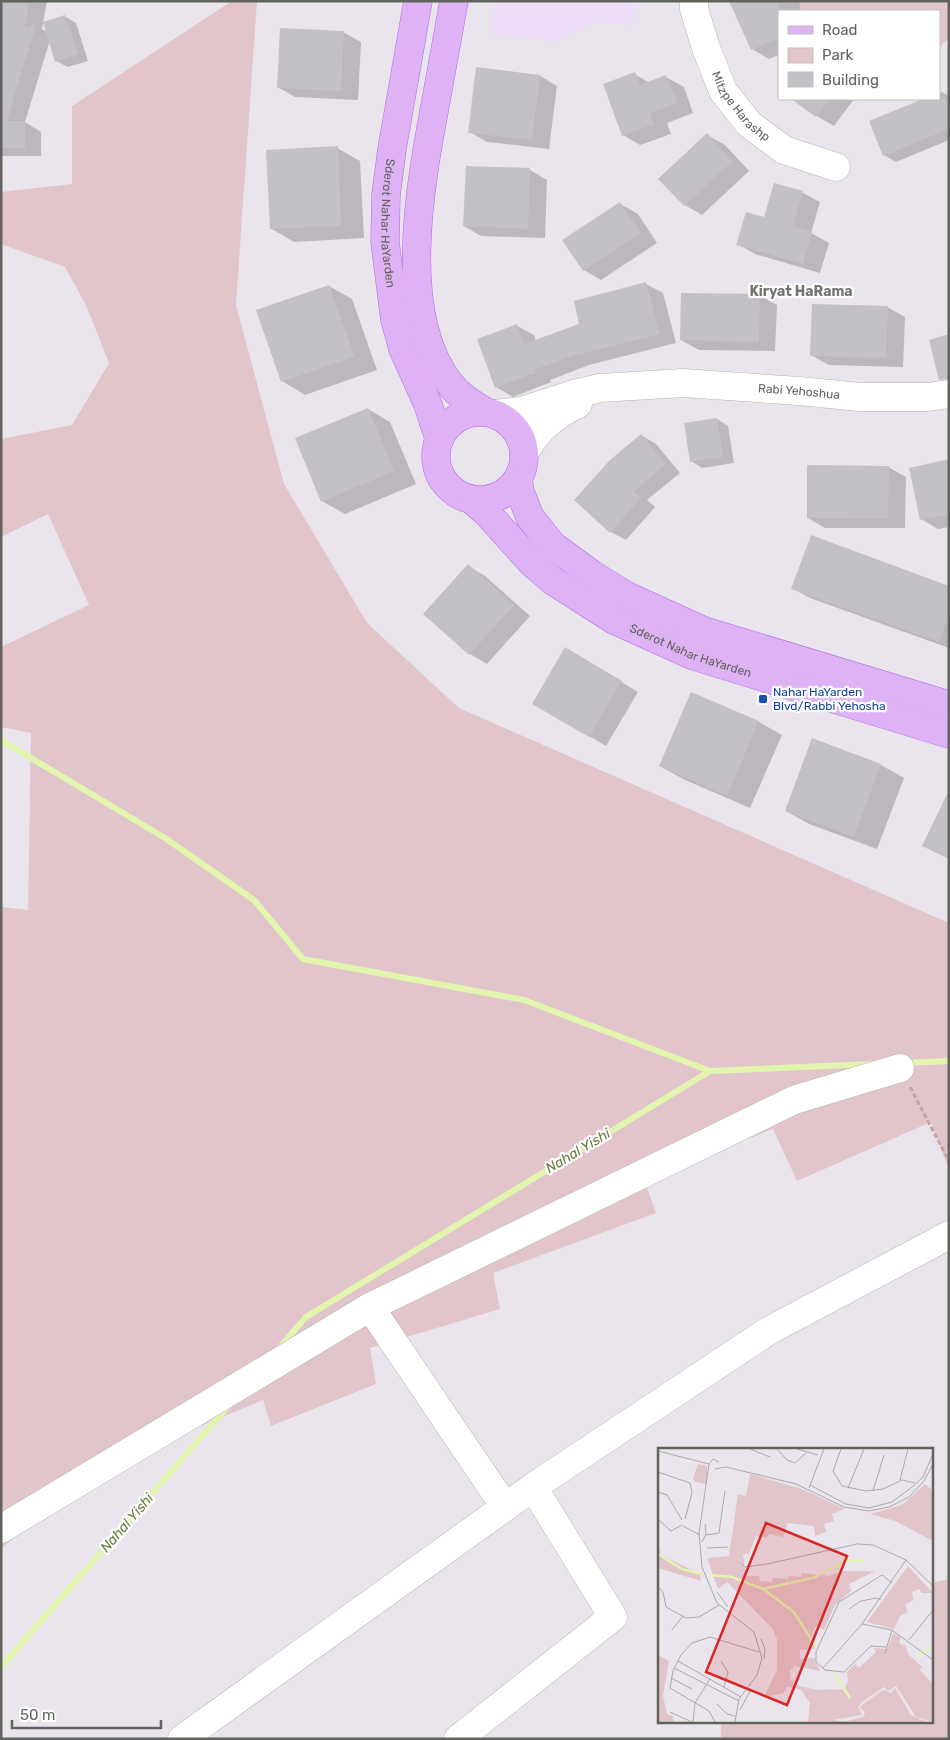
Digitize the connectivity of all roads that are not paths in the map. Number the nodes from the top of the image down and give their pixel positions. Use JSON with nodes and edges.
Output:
{"nodes":[{"id":1,"x":418,"y":1,"type":"edge"},
{"id":2,"x":454,"y":1,"type":"edge"},
{"id":3,"x":694,"y":1,"type":"edge"},
{"id":4,"x":836,"y":167,"type":"dead end"},
{"id":5,"x":649,"y":385,"type":"junction"},
{"id":6,"x":949,"y":394,"type":"edge"},
{"id":7,"x":491,"y":413,"type":"junction"},
{"id":8,"x":439,"y":438,"type":"junction"},
{"id":9,"x":521,"y":466,"type":"junction"},
{"id":10,"x":472,"y":500,"type":"junction"},
{"id":11,"x":949,"y":705,"type":"edge"},
{"id":12,"x":949,"y":734,"type":"edge"},
{"id":13,"x":900,"y":1068,"type":"road end"},
{"id":14,"x":949,"y":1235,"type":"edge"},
{"id":15,"x":370,"y":1307,"type":"junction"},
{"id":16,"x":533,"y":1487,"type":"junction"},
{"id":17,"x":505,"y":1507,"type":"junction"},
{"id":18,"x":1,"y":1529,"type":"edge"},
{"id":19,"x":182,"y":1739,"type":"edge"},
{"id":20,"x":458,"y":1739,"type":"edge"}],
"edges":[{"from":1,"to":8,"type":"main road","name":"Sderot Nahar HaYarden"},
{"from":2,"to":7,"type":"main road","name":"Sderot Nahar HaYarden"},
{"from":3,"to":4,"type":"street","name":"Mitzpe Harashp"},
{"from":5,"to":6,"type":"street","name":"Rabi Yehoshua"},
{"from":5,"to":7,"type":"street","name":"Rabi Yehoshua"},
{"from":5,"to":9,"type":"street","name":"Rabi Yehoshua"},
{"from":7,"to":8,"type":"main road"},
{"from":7,"to":9,"type":"main road"},
{"from":8,"to":10,"type":"main road"},
{"from":9,"to":10,"type":"main road"},
{"from":9,"to":11,"type":"main road","name":"Sderot Nahar HaYarden"},
{"from":10,"to":12,"type":"main road","name":"Sderot Nahar HaYarden"},
{"from":13,"to":15,"type":"street"},
{"from":14,"to":16,"type":"street"},
{"from":15,"to":17,"type":"street"},
{"from":15,"to":18,"type":"street"},
{"from":16,"to":17,"type":"street"},
{"from":16,"to":20,"type":"street"},
{"from":17,"to":19,"type":"street"}]}
